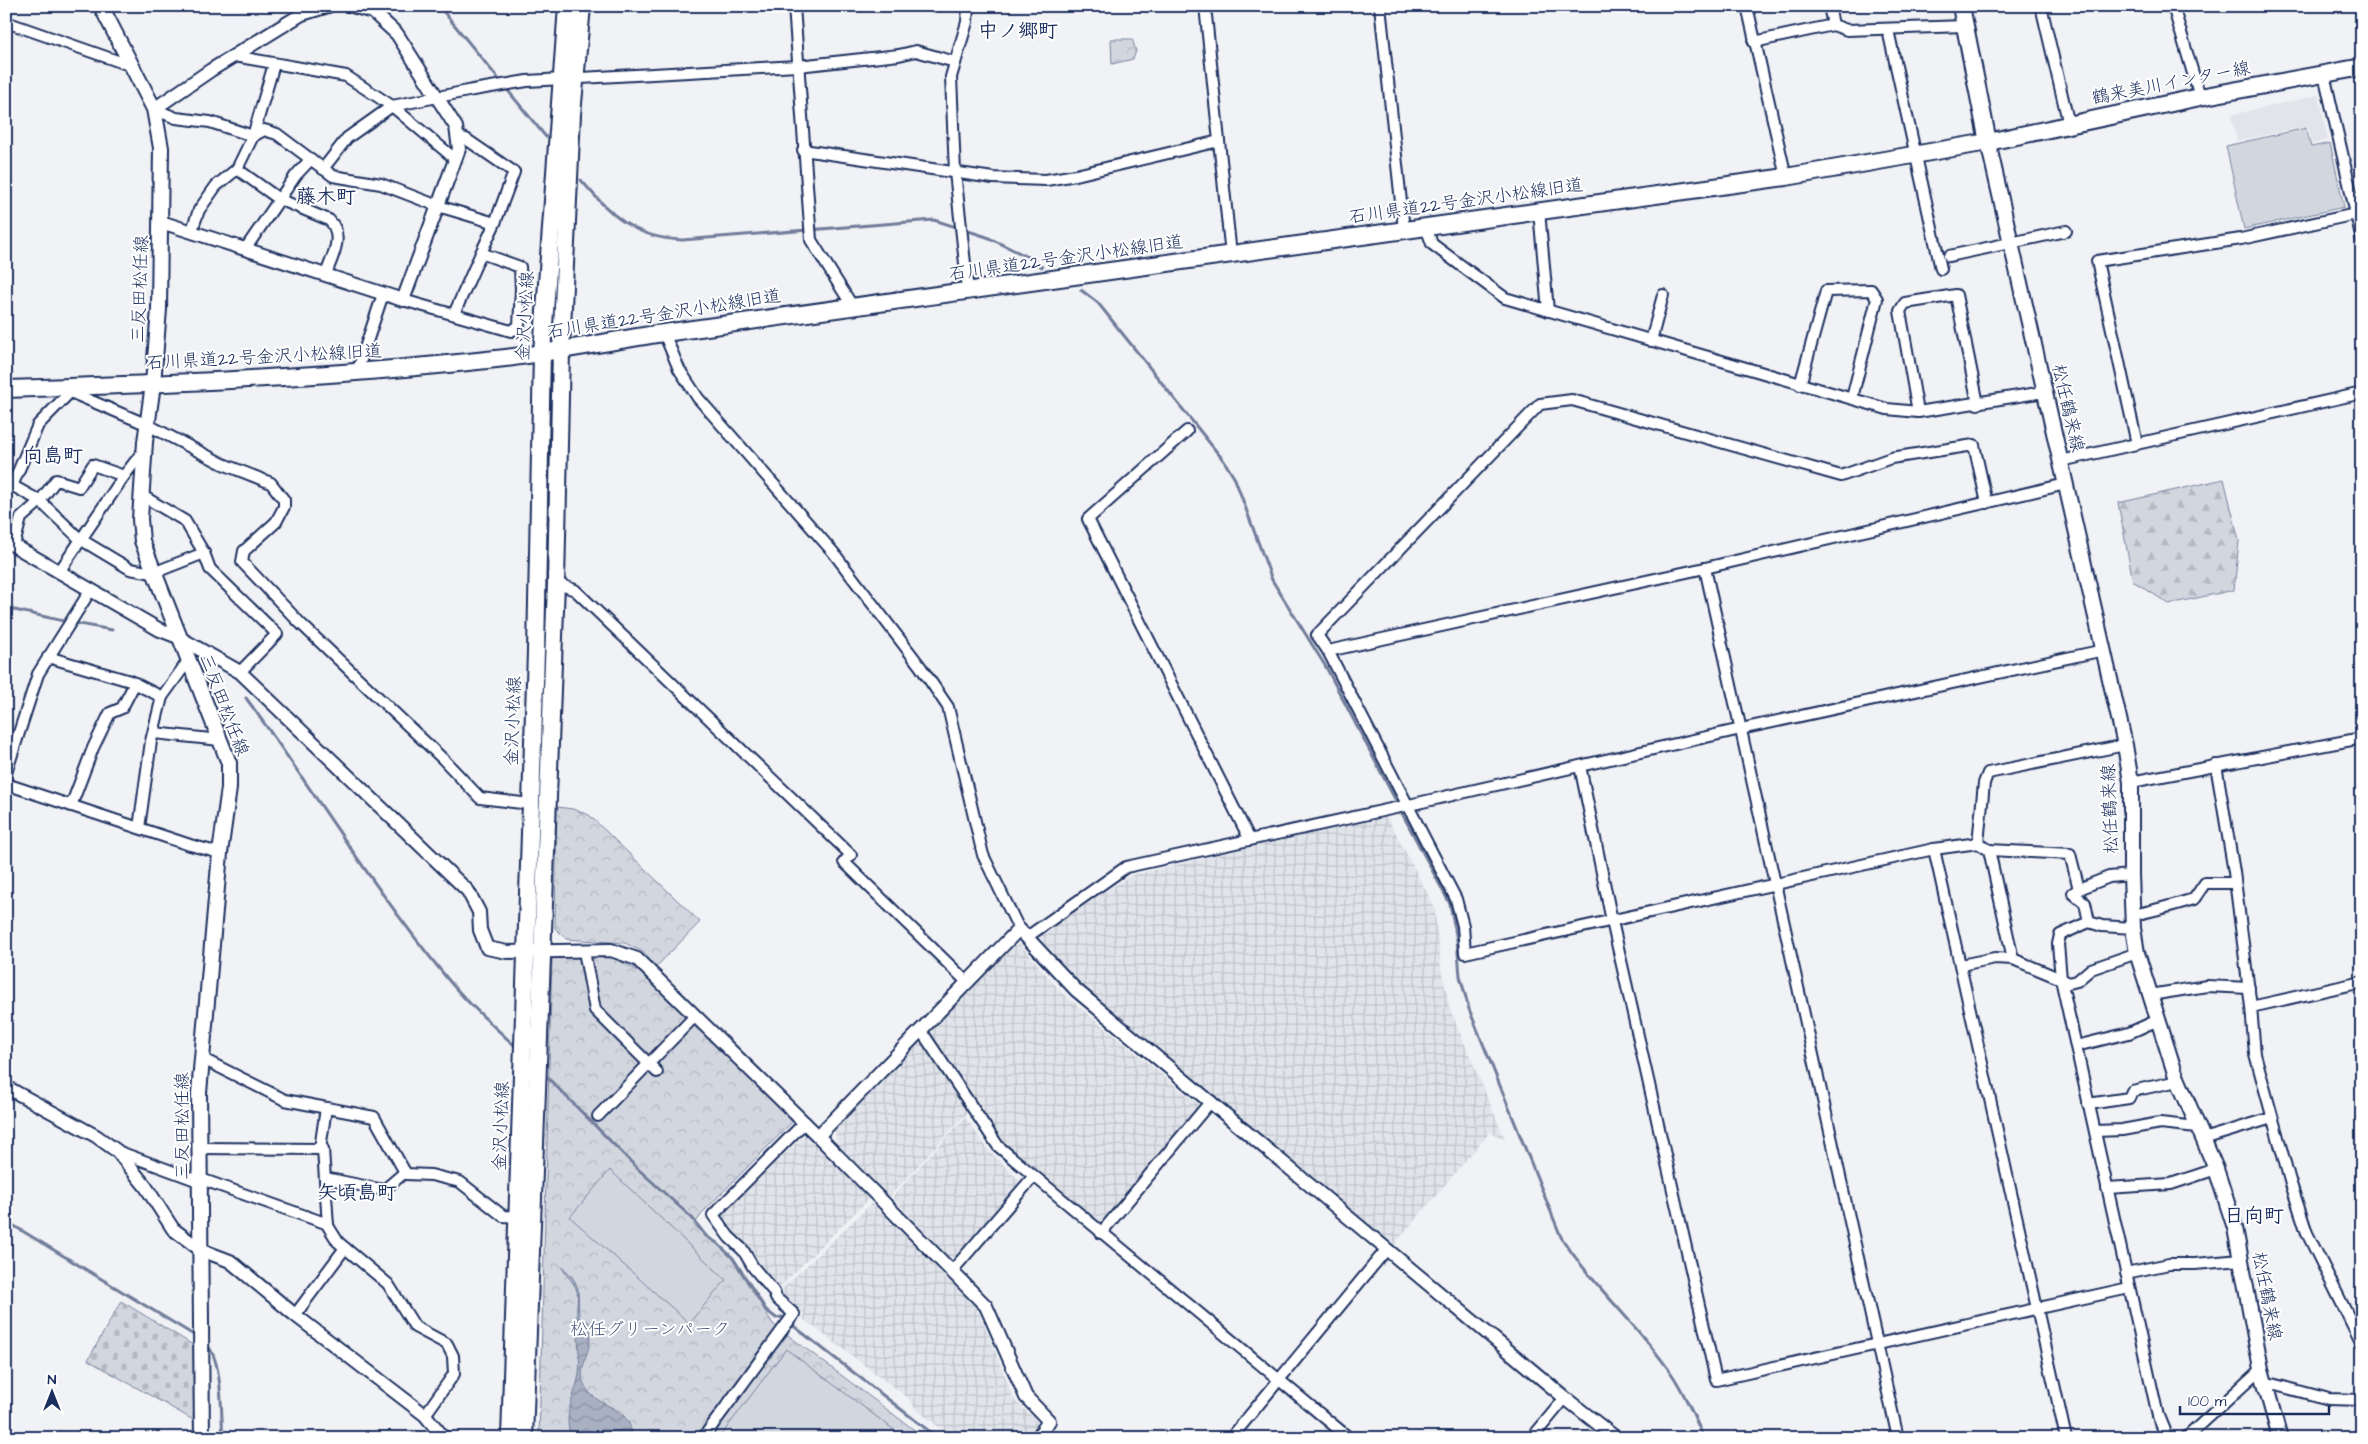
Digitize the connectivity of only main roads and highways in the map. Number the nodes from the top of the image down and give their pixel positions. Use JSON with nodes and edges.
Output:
{"nodes":[{"id":1,"x":100,"y":6,"type":"edge"},
{"id":2,"x":567,"y":6,"type":"edge"},
{"id":3,"x":582,"y":6,"type":"edge"},
{"id":4,"x":1961,"y":6,"type":"edge"},
{"id":5,"x":2362,"y":67,"type":"edge"},
{"id":6,"x":568,"y":80,"type":"junction"},
{"id":7,"x":1988,"y":142,"type":"junction"},
{"id":8,"x":561,"y":350,"type":"junction"},
{"id":9,"x":542,"y":353,"type":"junction"},
{"id":10,"x":153,"y":384,"type":"junction"},
{"id":11,"x":6,"y":389,"type":"edge"},
{"id":12,"x":535,"y":951,"type":"junction"},
{"id":13,"x":202,"y":1438,"type":"edge"},
{"id":14,"x":510,"y":1438,"type":"edge"},
{"id":15,"x":524,"y":1438,"type":"edge"},
{"id":16,"x":2280,"y":1438,"type":"edge"}],
"edges":[{"from":1,"to":10,"type":"main road","name":"三反田松任線"},
{"from":2,"to":6,"type":"main road","name":"金沢小松線"},
{"from":3,"to":6,"type":"main road","name":"金沢小松線"},
{"from":4,"to":7,"type":"main road"},
{"from":5,"to":7,"type":"main road","name":"鶴来美川インター線"},
{"from":6,"to":8,"type":"main road","name":"金沢小松線"},
{"from":6,"to":9,"type":"main road","name":"金沢小松線"},
{"from":7,"to":8,"type":"main road","name":"石川県道22号金沢小松線旧道"},
{"from":7,"to":16,"type":"main road","name":"松任鶴来線"},
{"from":8,"to":9,"type":"main road","name":"石川県道22号金沢小松線旧道"},
{"from":8,"to":12,"type":"main road","name":"金沢小松線"},
{"from":9,"to":10,"type":"main road","name":"石川県道22号金沢小松線旧道"},
{"from":9,"to":12,"type":"main road","name":"金沢小松線"},
{"from":10,"to":11,"type":"main road","name":"石川県道22号金沢小松線旧道"},
{"from":10,"to":13,"type":"main road","name":"三反田松任線"},
{"from":12,"to":14,"type":"main road","name":"金沢小松線"},
{"from":12,"to":15,"type":"main road","name":"金沢小松線"}]}
